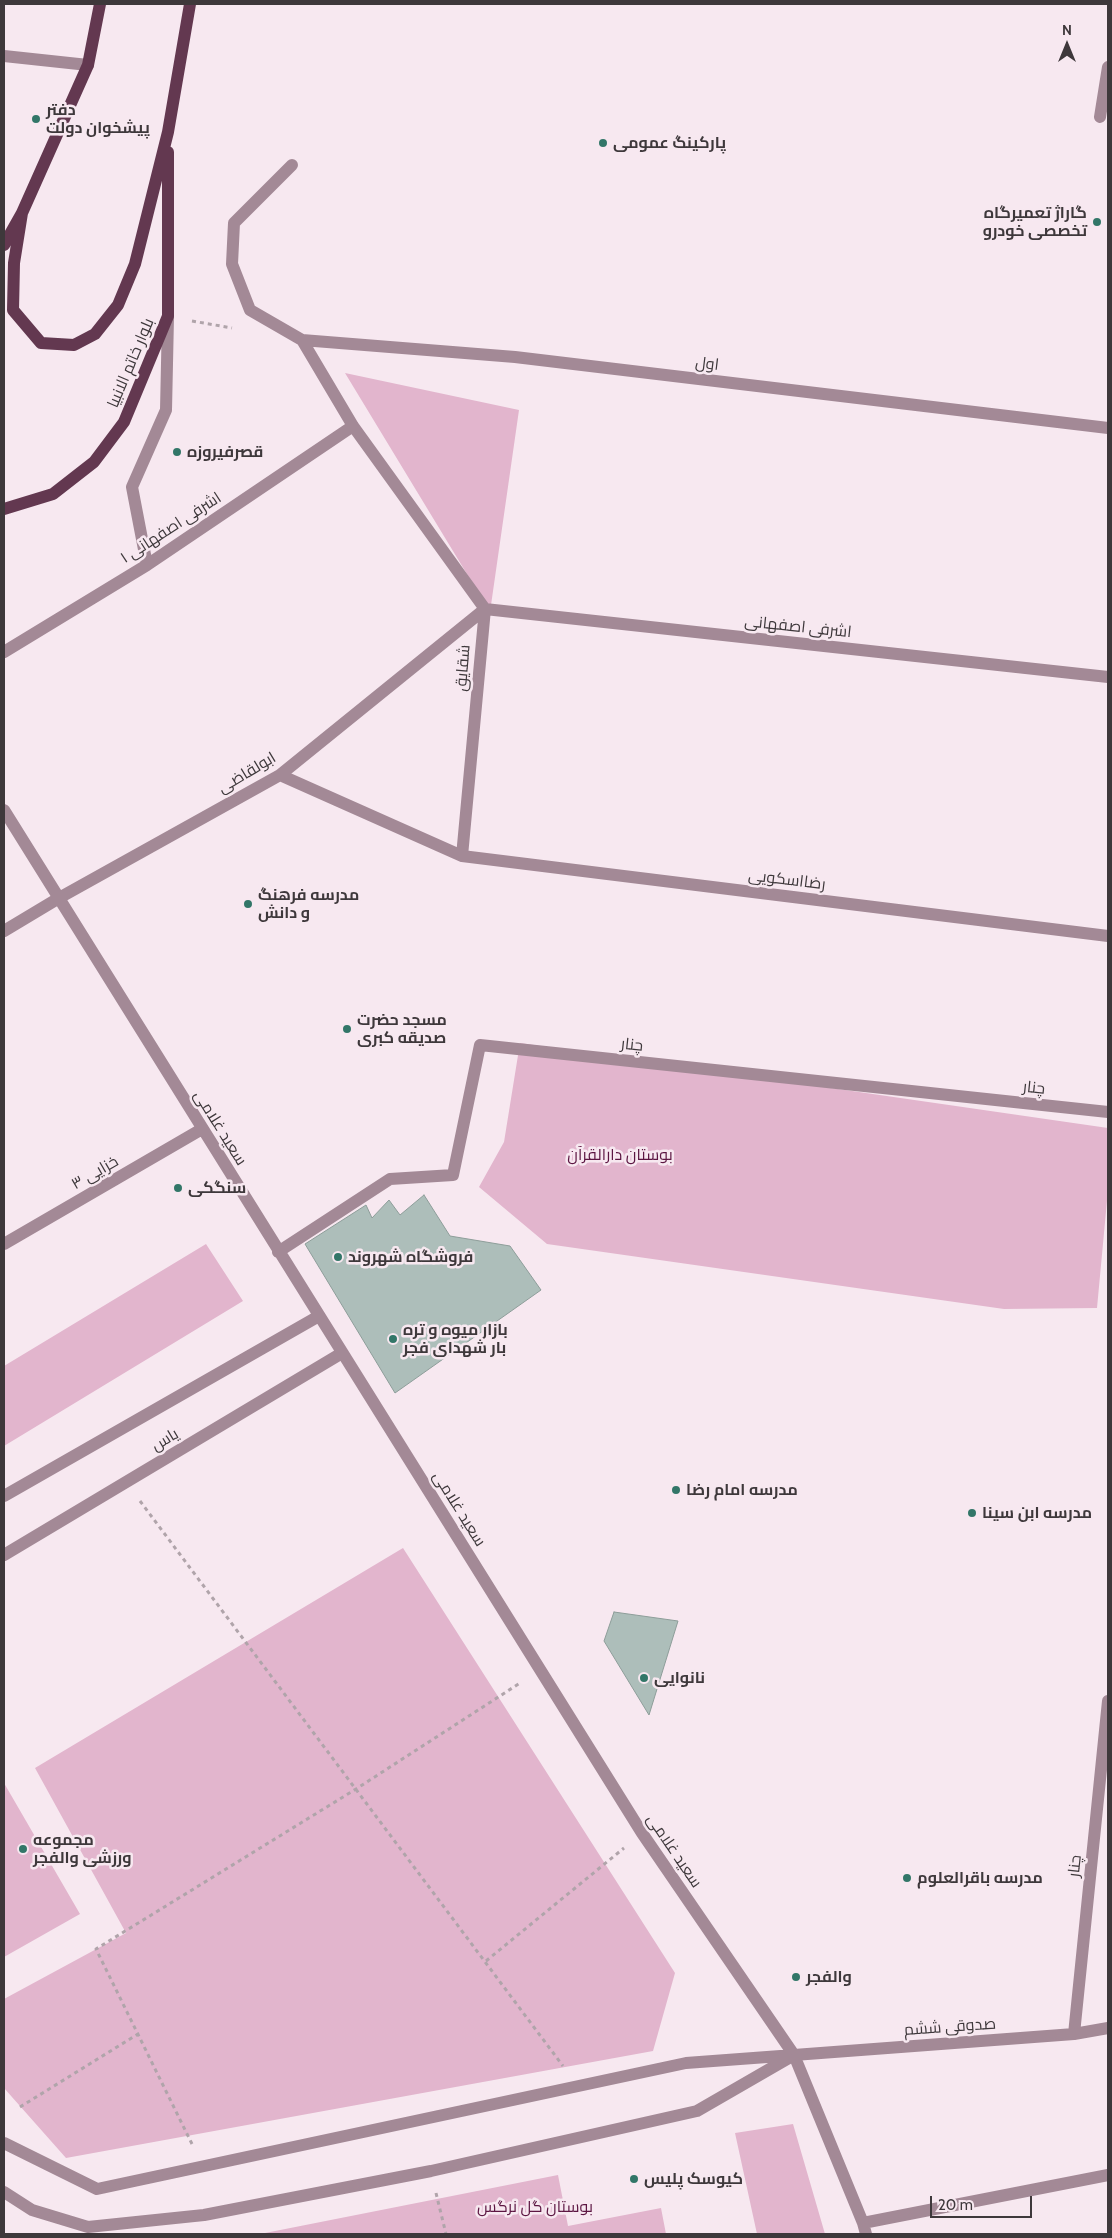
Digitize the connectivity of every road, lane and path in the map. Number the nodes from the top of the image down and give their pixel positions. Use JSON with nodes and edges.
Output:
{"nodes":[{"id":1,"x":100,"y":4,"type":"edge"},
{"id":2,"x":190,"y":4,"type":"edge"},
{"id":3,"x":4,"y":56,"type":"edge"},
{"id":4,"x":88,"y":65,"type":"junction"},
{"id":5,"x":1108,"y":67,"type":"edge"},
{"id":6,"x":1100,"y":117,"type":"dead end"},
{"id":7,"x":168,"y":132,"type":"junction"},
{"id":8,"x":292,"y":165,"type":"dead end"},
{"id":9,"x":22,"y":213,"type":"junction"},
{"id":10,"x":4,"y":245,"type":"edge"},
{"id":11,"x":168,"y":316,"type":"junction"},
{"id":12,"x":302,"y":340,"type":"junction"},
{"id":13,"x":354,"y":426,"type":"junction"},
{"id":14,"x":1108,"y":428,"type":"edge"},
{"id":15,"x":4,"y":509,"type":"edge"},
{"id":16,"x":146,"y":565,"type":"junction"},
{"id":17,"x":485,"y":609,"type":"junction"},
{"id":18,"x":4,"y":652,"type":"edge"},
{"id":19,"x":1108,"y":677,"type":"edge"},
{"id":20,"x":280,"y":775,"type":"junction"},
{"id":21,"x":4,"y":810,"type":"edge"},
{"id":22,"x":462,"y":856,"type":"junction"},
{"id":23,"x":59,"y":898,"type":"junction"},
{"id":24,"x":4,"y":931,"type":"edge"},
{"id":25,"x":1108,"y":936,"type":"edge"},
{"id":26,"x":1108,"y":1112,"type":"edge"},
{"id":27,"x":202,"y":1129,"type":"junction"},
{"id":28,"x":4,"y":1244,"type":"edge"},
{"id":29,"x":278,"y":1252,"type":"junction"},
{"id":30,"x":319,"y":1316,"type":"junction"},
{"id":31,"x":342,"y":1353,"type":"junction"},
{"id":32,"x":126,"y":1482,"type":"junction"},
{"id":33,"x":4,"y":1496,"type":"edge"},
{"id":34,"x":4,"y":1555,"type":"edge"},
{"id":35,"x":540,"y":1670,"type":"junction"},
{"id":36,"x":1108,"y":1701,"type":"edge"},
{"id":37,"x":356,"y":1789,"type":"junction"},
{"id":38,"x":642,"y":1834,"type":"junction"},
{"id":39,"x":486,"y":1961,"type":"junction"},
{"id":40,"x":1108,"y":2028,"type":"edge"},
{"id":41,"x":138,"y":2034,"type":"junction"},
{"id":42,"x":1074,"y":2034,"type":"junction"},
{"id":43,"x":794,"y":2055,"type":"junction"},
{"id":44,"x":566,"y":2069,"type":"dead end"},
{"id":45,"x":20,"y":2107,"type":"dead end"},
{"id":46,"x":4,"y":2143,"type":"edge"},
{"id":47,"x":195,"y":2152,"type":"dead end"},
{"id":48,"x":431,"y":2171,"type":"junction"},
{"id":49,"x":1108,"y":2175,"type":"edge"},
{"id":50,"x":4,"y":2192,"type":"edge"},
{"id":51,"x":865,"y":2229,"type":"edge"},
{"id":52,"x":446,"y":2234,"type":"edge"}],
"edges":[{"from":1,"to":4,"type":"main road"},
{"from":2,"to":7,"type":"main road"},
{"from":3,"to":4,"type":"street"},
{"from":4,"to":9,"type":"main road"},
{"from":5,"to":6,"type":"street"},
{"from":7,"to":9,"type":"main road"},
{"from":7,"to":11,"type":"main road","name":"بلوار خاتم الانبیا"},
{"from":8,"to":12,"type":"street"},
{"from":9,"to":10,"type":"main road"},
{"from":11,"to":15,"type":"main road","name":"بلوار خاتم الانبیا"},
{"from":11,"to":16,"type":"street"},
{"from":12,"to":13,"type":"street"},
{"from":12,"to":14,"type":"street","name":"اول"},
{"from":13,"to":16,"type":"street","name":"اشرفی اصفهانی ۱"},
{"from":13,"to":17,"type":"street"},
{"from":16,"to":18,"type":"street","name":"اشرفی اصفهانی ۱"},
{"from":17,"to":19,"type":"street","name":"اشرفی اصفهانی"},
{"from":17,"to":20,"type":"street","name":"ابولقاضی"},
{"from":17,"to":22,"type":"street","name":"شقایق"},
{"from":20,"to":22,"type":"street"},
{"from":20,"to":23,"type":"street","name":"ابولقاضی"},
{"from":21,"to":23,"type":"street","name":"سعید غلامی"},
{"from":22,"to":25,"type":"street","name":"رضااسکویی"},
{"from":23,"to":24,"type":"street","name":"ابولقاضی"},
{"from":23,"to":27,"type":"street","name":"سعید غلامی"},
{"from":26,"to":29,"type":"street","name":"چنار"},
{"from":27,"to":28,"type":"street","name":"خزایی ۳"},
{"from":27,"to":29,"type":"street","name":"سعید غلامی"},
{"from":29,"to":30,"type":"street","name":"سعید غلامی"},
{"from":30,"to":31,"type":"street","name":"سعید غلامی"},
{"from":30,"to":33,"type":"street","name":"یاس"},
{"from":31,"to":32,"type":"street","name":"یاس"},
{"from":31,"to":35,"type":"street","name":"سعید غلامی"},
{"from":32,"to":34,"type":"street","name":"یاس"},
{"from":32,"to":37,"type":"path"},
{"from":35,"to":37,"type":"path"},
{"from":35,"to":38,"type":"street","name":"سعید غلامی"},
{"from":36,"to":42,"type":"street","name":"چنار"},
{"from":37,"to":39,"type":"path"},
{"from":37,"to":41,"type":"path"},
{"from":38,"to":39,"type":"path"},
{"from":38,"to":43,"type":"street","name":"سعید غلامی"},
{"from":39,"to":44,"type":"path"},
{"from":40,"to":42,"type":"street","name":"صدوقی ششم"},
{"from":41,"to":45,"type":"path"},
{"from":41,"to":47,"type":"path"},
{"from":42,"to":43,"type":"street","name":"صدوقی ششم"},
{"from":43,"to":46,"type":"street","name":"صدوقی ششم"},
{"from":43,"to":48,"type":"street"},
{"from":43,"to":51,"type":"street","name":"سعید غلامی"},
{"from":48,"to":50,"type":"street"},
{"from":48,"to":52,"type":"path"},
{"from":49,"to":51,"type":"street"}]}
